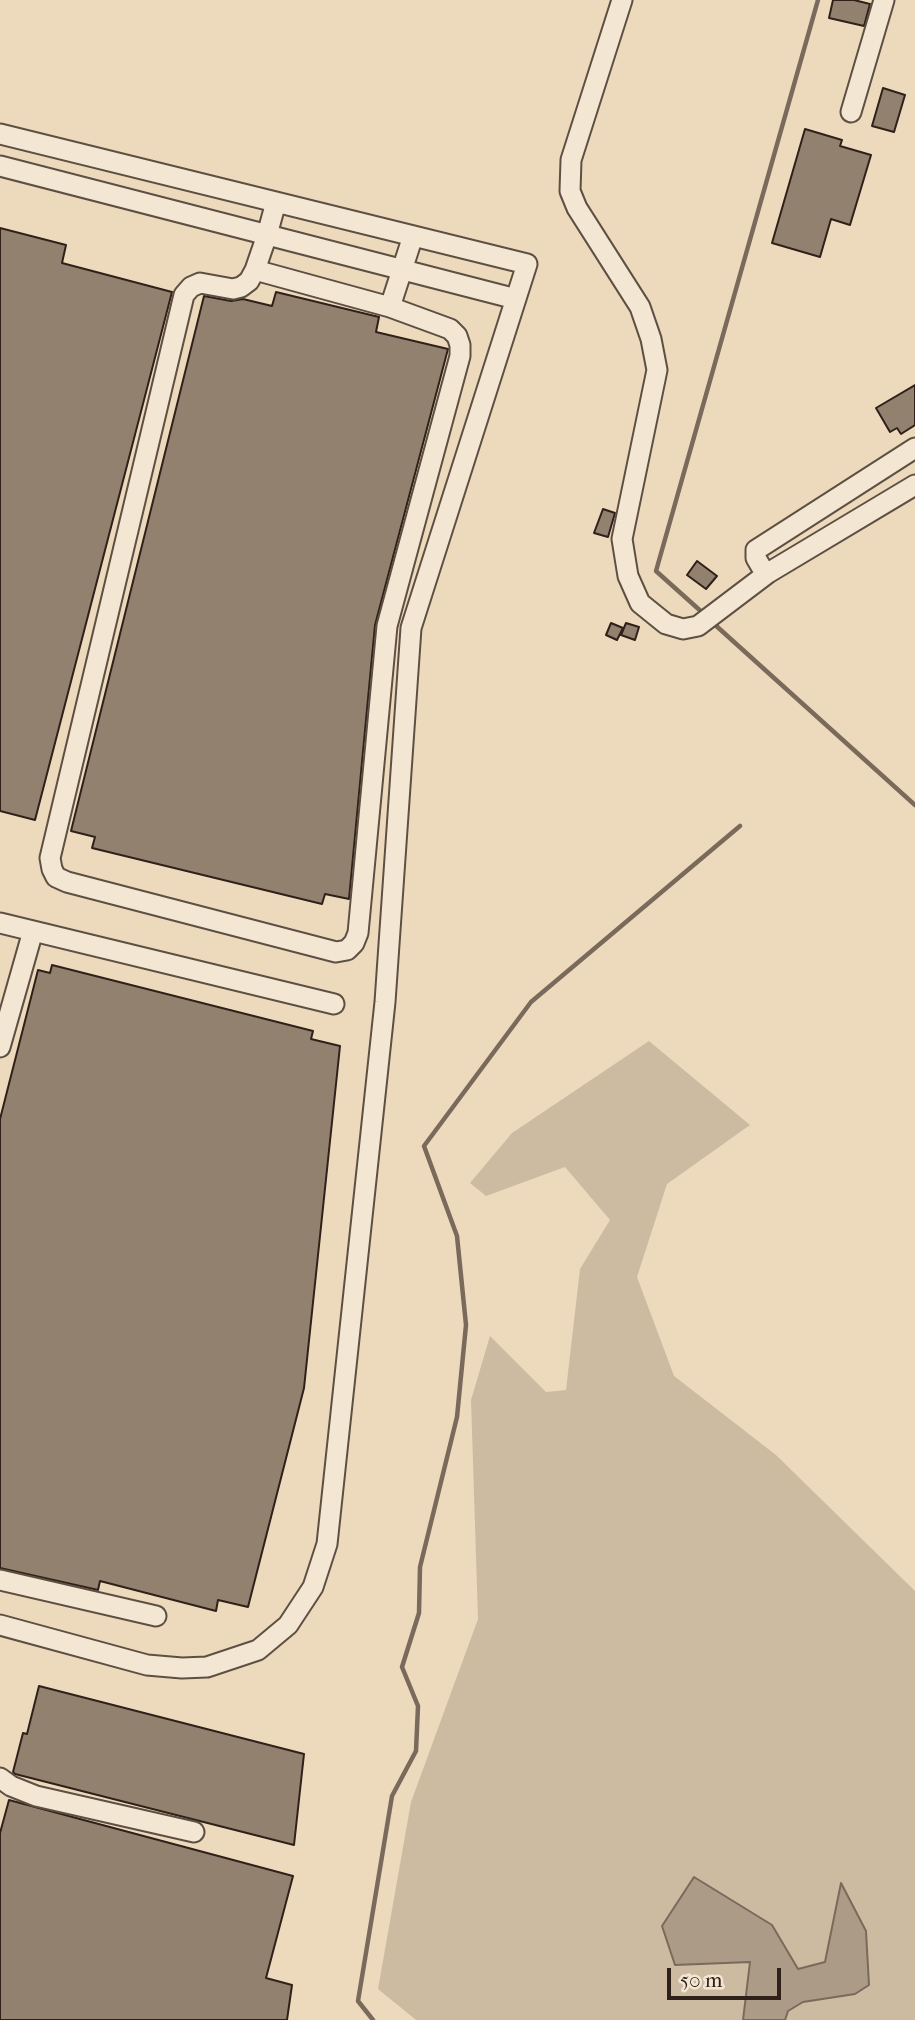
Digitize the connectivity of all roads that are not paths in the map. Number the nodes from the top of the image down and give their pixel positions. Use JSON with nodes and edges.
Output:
{"nodes":[{"id":1,"x":622,"y":0,"type":"edge"},
{"id":2,"x":884,"y":0,"type":"edge"},
{"id":3,"x":851,"y":112,"type":"dead end"},
{"id":4,"x":0,"y":134,"type":"edge"},
{"id":5,"x":0,"y":166,"type":"edge"},
{"id":6,"x":276,"y":202,"type":"junction"},
{"id":7,"x":267,"y":235,"type":"junction"},
{"id":8,"x":413,"y":236,"type":"junction"},
{"id":9,"x":402,"y":270,"type":"junction"},
{"id":10,"x":255,"y":271,"type":"junction"},
{"id":11,"x":516,"y":299,"type":"junction"},
{"id":12,"x":390,"y":307,"type":"junction"},
{"id":13,"x":915,"y":448,"type":"edge"},
{"id":14,"x":915,"y":485,"type":"edge"},
{"id":15,"x":768,"y":573,"type":"junction"},
{"id":16,"x":0,"y":923,"type":"edge"},
{"id":17,"x":33,"y":931,"type":"junction"},
{"id":18,"x":334,"y":1004,"type":"dead end"},
{"id":19,"x":0,"y":1047,"type":"edge"},
{"id":20,"x":0,"y":1580,"type":"edge"},
{"id":21,"x":156,"y":1616,"type":"dead end"},
{"id":22,"x":0,"y":1625,"type":"edge"},
{"id":23,"x":4,"y":1788,"type":"edge"},
{"id":24,"x":194,"y":1832,"type":"dead end"}],
"edges":[{"from":1,"to":15,"type":"street"},
{"from":2,"to":3,"type":"street"},
{"from":4,"to":6,"type":"street"},
{"from":5,"to":7,"type":"street"},
{"from":6,"to":7,"type":"street"},
{"from":6,"to":8,"type":"street"},
{"from":7,"to":9,"type":"street"},
{"from":7,"to":10,"type":"street"},
{"from":8,"to":9,"type":"street"},
{"from":8,"to":11,"type":"street"},
{"from":9,"to":11,"type":"street"},
{"from":9,"to":12,"type":"street"},
{"from":10,"to":12,"type":"street"},
{"from":10,"to":12,"type":"street"},
{"from":11,"to":22,"type":"street"},
{"from":13,"to":15,"type":"street"},
{"from":14,"to":15,"type":"street"},
{"from":16,"to":17,"type":"street"},
{"from":17,"to":18,"type":"street"},
{"from":17,"to":19,"type":"street"},
{"from":20,"to":21,"type":"street"},
{"from":23,"to":24,"type":"street"}]}
